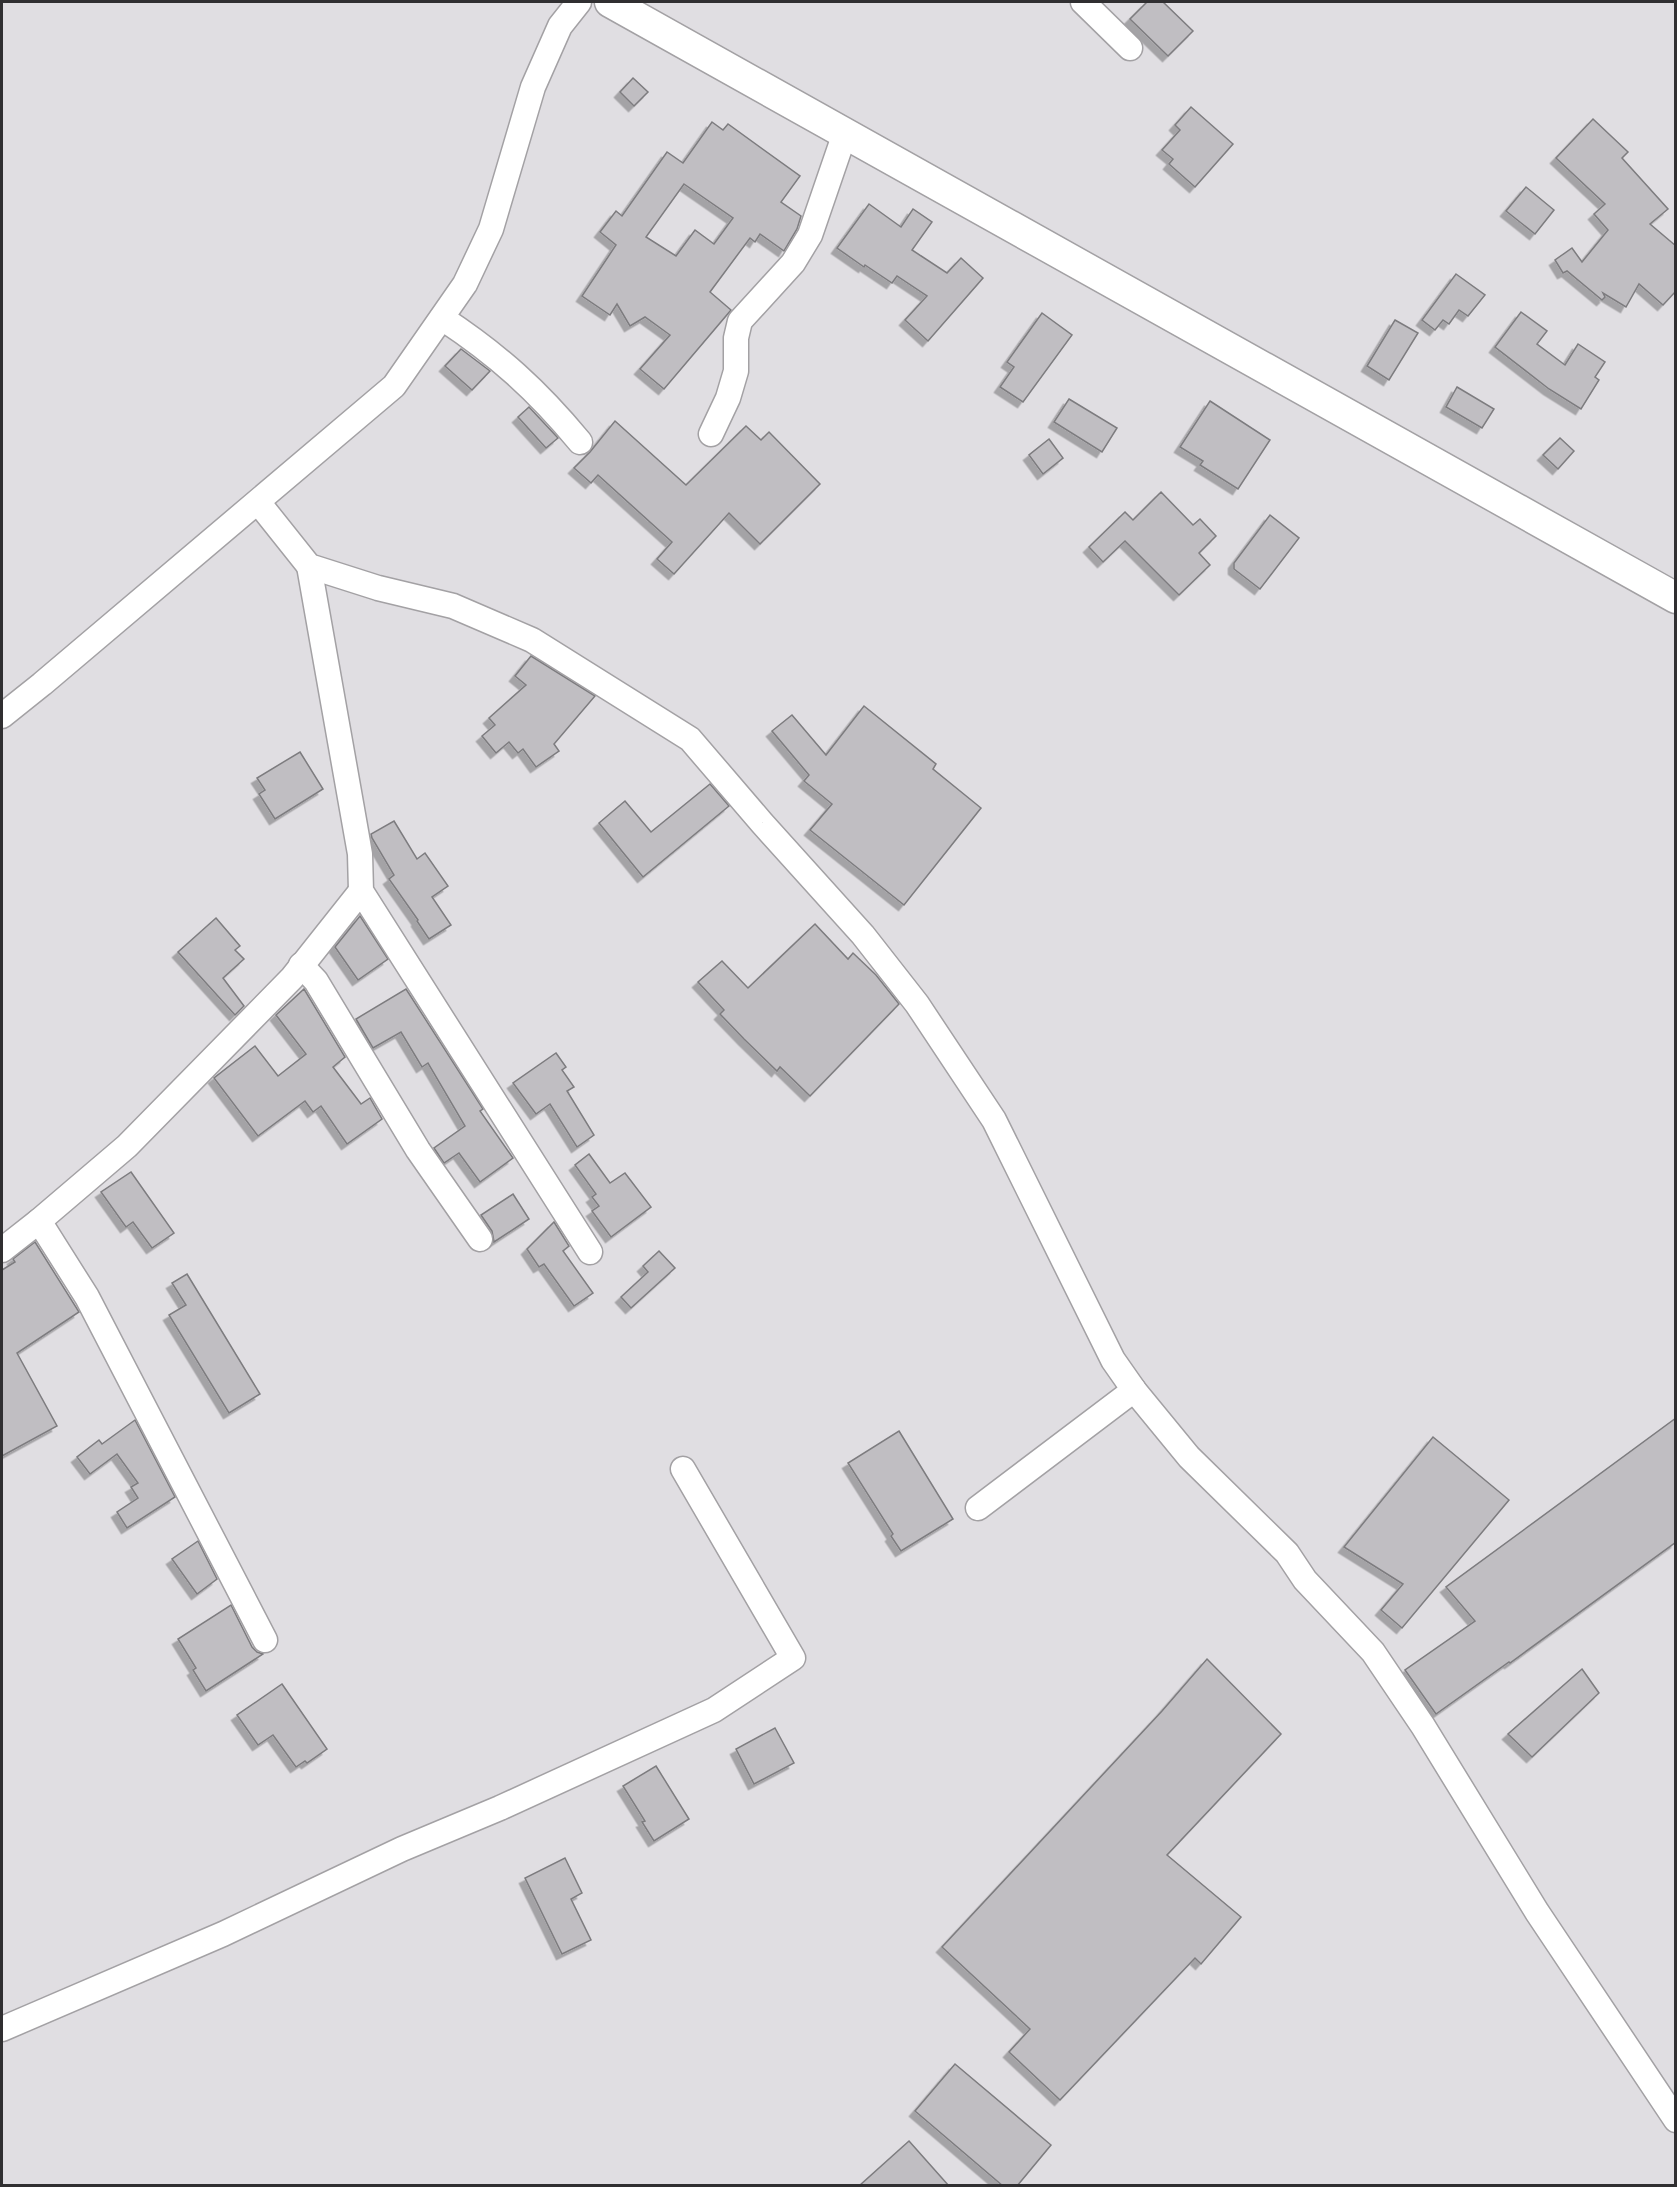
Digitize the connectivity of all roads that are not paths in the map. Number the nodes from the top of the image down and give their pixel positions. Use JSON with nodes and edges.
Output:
{"nodes":[{"id":1,"x":579,"y":2,"type":"edge"},
{"id":2,"x":610,"y":2,"type":"edge"},
{"id":3,"x":1083,"y":2,"type":"edge"},
{"id":4,"x":1130,"y":48,"type":"dead end"},
{"id":5,"x":845,"y":133,"type":"junction"},
{"id":6,"x":442,"y":318,"type":"junction"},
{"id":7,"x":711,"y":434,"type":"dead end"},
{"id":8,"x":580,"y":442,"type":"dead end"},
{"id":9,"x":258,"y":502,"type":"junction"},
{"id":10,"x":309,"y":566,"type":"junction"},
{"id":11,"x":1676,"y":598,"type":"edge"},
{"id":12,"x":2,"y":716,"type":"edge"},
{"id":13,"x":361,"y":891,"type":"junction"},
{"id":14,"x":302,"y":965,"type":"junction"},
{"id":15,"x":39,"y":1221,"type":"junction"},
{"id":16,"x":480,"y":1239,"type":"dead end"},
{"id":17,"x":2,"y":1250,"type":"edge"},
{"id":18,"x":590,"y":1252,"type":"dead end"},
{"id":19,"x":1134,"y":1390,"type":"junction"},
{"id":20,"x":683,"y":1469,"type":"dead end"},
{"id":21,"x":978,"y":1508,"type":"dead end"},
{"id":22,"x":265,"y":1640,"type":"dead end"},
{"id":23,"x":2,"y":2029,"type":"edge"},
{"id":24,"x":1676,"y":2120,"type":"edge"}],
"edges":[{"from":1,"to":6,"type":"street"},
{"from":2,"to":5,"type":"main road"},
{"from":3,"to":4,"type":"street"},
{"from":5,"to":7,"type":"street"},
{"from":5,"to":11,"type":"main road"},
{"from":6,"to":8,"type":"street"},
{"from":6,"to":9,"type":"street"},
{"from":9,"to":10,"type":"street"},
{"from":9,"to":12,"type":"street"},
{"from":10,"to":13,"type":"street"},
{"from":10,"to":19,"type":"street"},
{"from":13,"to":14,"type":"street"},
{"from":13,"to":18,"type":"street"},
{"from":14,"to":15,"type":"street"},
{"from":14,"to":16,"type":"street"},
{"from":15,"to":17,"type":"street"},
{"from":15,"to":22,"type":"street"},
{"from":19,"to":21,"type":"street"},
{"from":19,"to":24,"type":"street"},
{"from":20,"to":23,"type":"street"}]}
